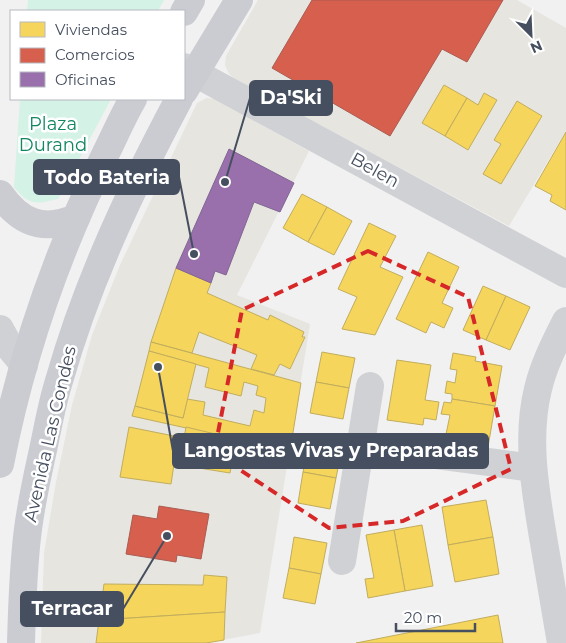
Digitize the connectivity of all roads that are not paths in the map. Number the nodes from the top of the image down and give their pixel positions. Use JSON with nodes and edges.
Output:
{"nodes":[{"id":1,"x":239,"y":0,"type":"edge"},
{"id":2,"x":187,"y":77,"type":"edge"},
{"id":3,"x":133,"y":100,"type":"edge"},
{"id":4,"x":179,"y":100,"type":"edge"},
{"id":5,"x":0,"y":194,"type":"edge"},
{"id":6,"x":76,"y":218,"type":"junction"},
{"id":7,"x":566,"y":274,"type":"edge"},
{"id":8,"x":566,"y":322,"type":"edge"},
{"id":9,"x":0,"y":329,"type":"edge"},
{"id":10,"x":12,"y":361,"type":"edge"},
{"id":11,"x":370,"y":386,"type":"dead end"},
{"id":12,"x":361,"y":445,"type":"junction"},
{"id":13,"x":0,"y":464,"type":"edge"},
{"id":14,"x":533,"y":468,"type":"junction"},
{"id":15,"x":342,"y":562,"type":"dead end"},
{"id":16,"x":21,"y":643,"type":"edge"},
{"id":17,"x":561,"y":643,"type":"edge"}],
"edges":[{"from":1,"to":2,"type":"main road"},
{"from":2,"to":7,"type":"street","name":"Belen"},
{"from":3,"to":6,"type":"main road"},
{"from":4,"to":16,"type":"main road","name":"Avenida Las Condes"},
{"from":5,"to":6,"type":"main road"},
{"from":6,"to":10,"type":"main road"},
{"from":8,"to":14,"type":"street"},
{"from":9,"to":10,"type":"street"},
{"from":10,"to":13,"type":"main road"},
{"from":11,"to":12,"type":"street"},
{"from":12,"to":14,"type":"street"},
{"from":12,"to":15,"type":"street"},
{"from":14,"to":17,"type":"street"}]}
